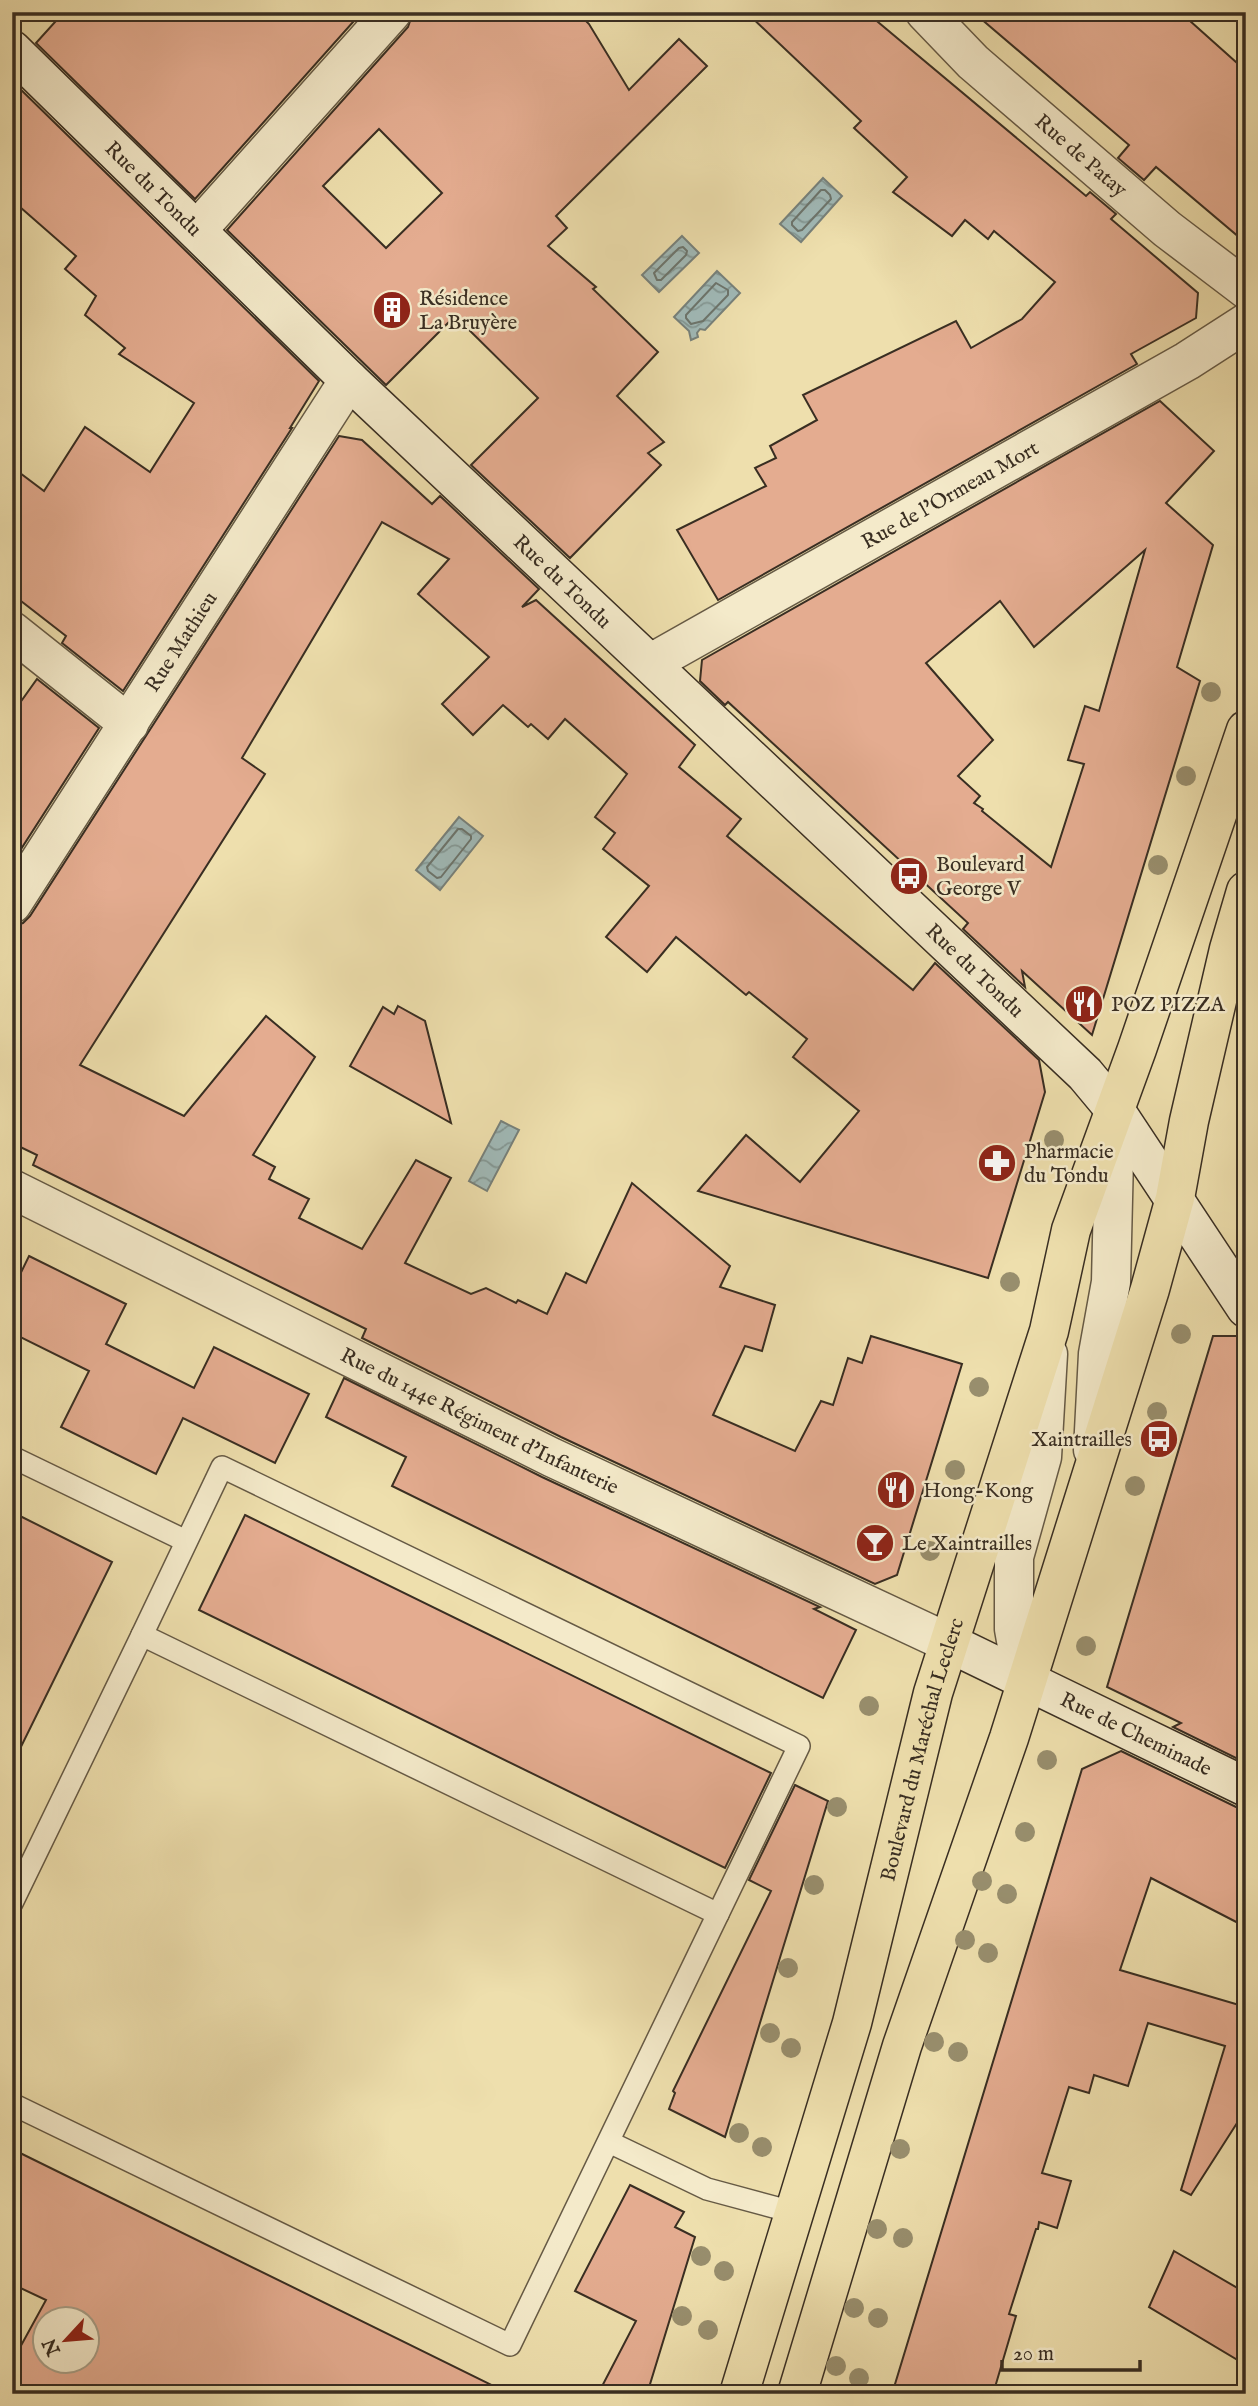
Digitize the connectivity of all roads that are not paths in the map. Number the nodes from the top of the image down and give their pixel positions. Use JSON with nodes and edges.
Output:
{"nodes":[{"id":1,"x":392,"y":12,"type":"edge"},
{"id":2,"x":925,"y":12,"type":"edge"},
{"id":3,"x":12,"y":50,"type":"edge"},
{"id":4,"x":198,"y":229,"type":"junction"},
{"id":5,"x":1246,"y":289,"type":"edge"},
{"id":6,"x":1246,"y":323,"type":"edge"},
{"id":7,"x":349,"y":380,"type":"junction"},
{"id":8,"x":12,"y":631,"type":"edge"},
{"id":9,"x":651,"y":663,"type":"junction"},
{"id":10,"x":130,"y":724,"type":"junction"},
{"id":11,"x":1246,"y":730,"type":"edge"},
{"id":12,"x":1246,"y":891,"type":"edge"},
{"id":13,"x":12,"y":904,"type":"edge"},
{"id":14,"x":1115,"y":1110,"type":"junction"},
{"id":15,"x":12,"y":1189,"type":"edge"},
{"id":16,"x":1175,"y":1198,"type":"junction"},
{"id":17,"x":1246,"y":1308,"type":"edge"},
{"id":18,"x":1049,"y":1331,"type":"junction"},
{"id":19,"x":12,"y":1457,"type":"edge"},
{"id":20,"x":1092,"y":1473,"type":"junction"},
{"id":21,"x":186,"y":1541,"type":"junction"},
{"id":22,"x":142,"y":1635,"type":"junction"},
{"id":23,"x":949,"y":1643,"type":"junction"},
{"id":24,"x":1027,"y":1681,"type":"junction"},
{"id":25,"x":1246,"y":1787,"type":"edge"},
{"id":26,"x":12,"y":1903,"type":"edge"},
{"id":27,"x":718,"y":1914,"type":"junction"},
{"id":28,"x":12,"y":2104,"type":"edge"},
{"id":29,"x":609,"y":2141,"type":"junction"},
{"id":30,"x":796,"y":2213,"type":"junction"},
{"id":31,"x":739,"y":2394,"type":"edge"},
{"id":32,"x":797,"y":2394,"type":"edge"}],
"edges":[{"from":1,"to":4,"type":"street"},
{"from":2,"to":5,"type":"street","name":"Rue de Patay"},
{"from":3,"to":4,"type":"street","name":"Rue du Tondu"},
{"from":4,"to":7,"type":"street","name":"Rue du Tondu"},
{"from":6,"to":9,"type":"street","name":"Rue de l'Ormeau Mort"},
{"from":7,"to":9,"type":"street","name":"Rue du Tondu"},
{"from":7,"to":10,"type":"street","name":"Rue Mathieu"},
{"from":8,"to":10,"type":"street"},
{"from":9,"to":14,"type":"street","name":"Rue du Tondu"},
{"from":10,"to":13,"type":"street","name":"Rue Mathieu"},
{"from":11,"to":14,"type":"main road"},
{"from":12,"to":16,"type":"main road"},
{"from":14,"to":16,"type":"street","name":"Rue du Tondu"},
{"from":14,"to":18,"type":"main road","name":"Boulevard du Maréchal Leclerc"},
{"from":14,"to":20,"type":"street"},
{"from":15,"to":23,"type":"street","name":"Rue du 144e Régiment d'Infanterie"},
{"from":16,"to":17,"type":"street","name":"Rue du Tondu"},
{"from":16,"to":20,"type":"main road"},
{"from":18,"to":23,"type":"main road","name":"Boulevard du Maréchal Leclerc"},
{"from":18,"to":24,"type":"street"},
{"from":19,"to":21,"type":"lane"},
{"from":20,"to":24,"type":"main road"},
{"from":21,"to":22,"type":"lane"},
{"from":21,"to":27,"type":"lane"},
{"from":22,"to":26,"type":"lane"},
{"from":22,"to":27,"type":"lane"},
{"from":23,"to":24,"type":"street","name":"Rue du 144e Régiment d'Infanterie"},
{"from":23,"to":30,"type":"main road","name":"Boulevard du Maréchal Leclerc"},
{"from":24,"to":25,"type":"street","name":"Rue de Cheminade"},
{"from":24,"to":32,"type":"main road"},
{"from":27,"to":29,"type":"lane"},
{"from":28,"to":29,"type":"lane"},
{"from":29,"to":30,"type":"lane"},
{"from":30,"to":31,"type":"main road","name":"Boulevard du Maréchal Leclerc"}]}
